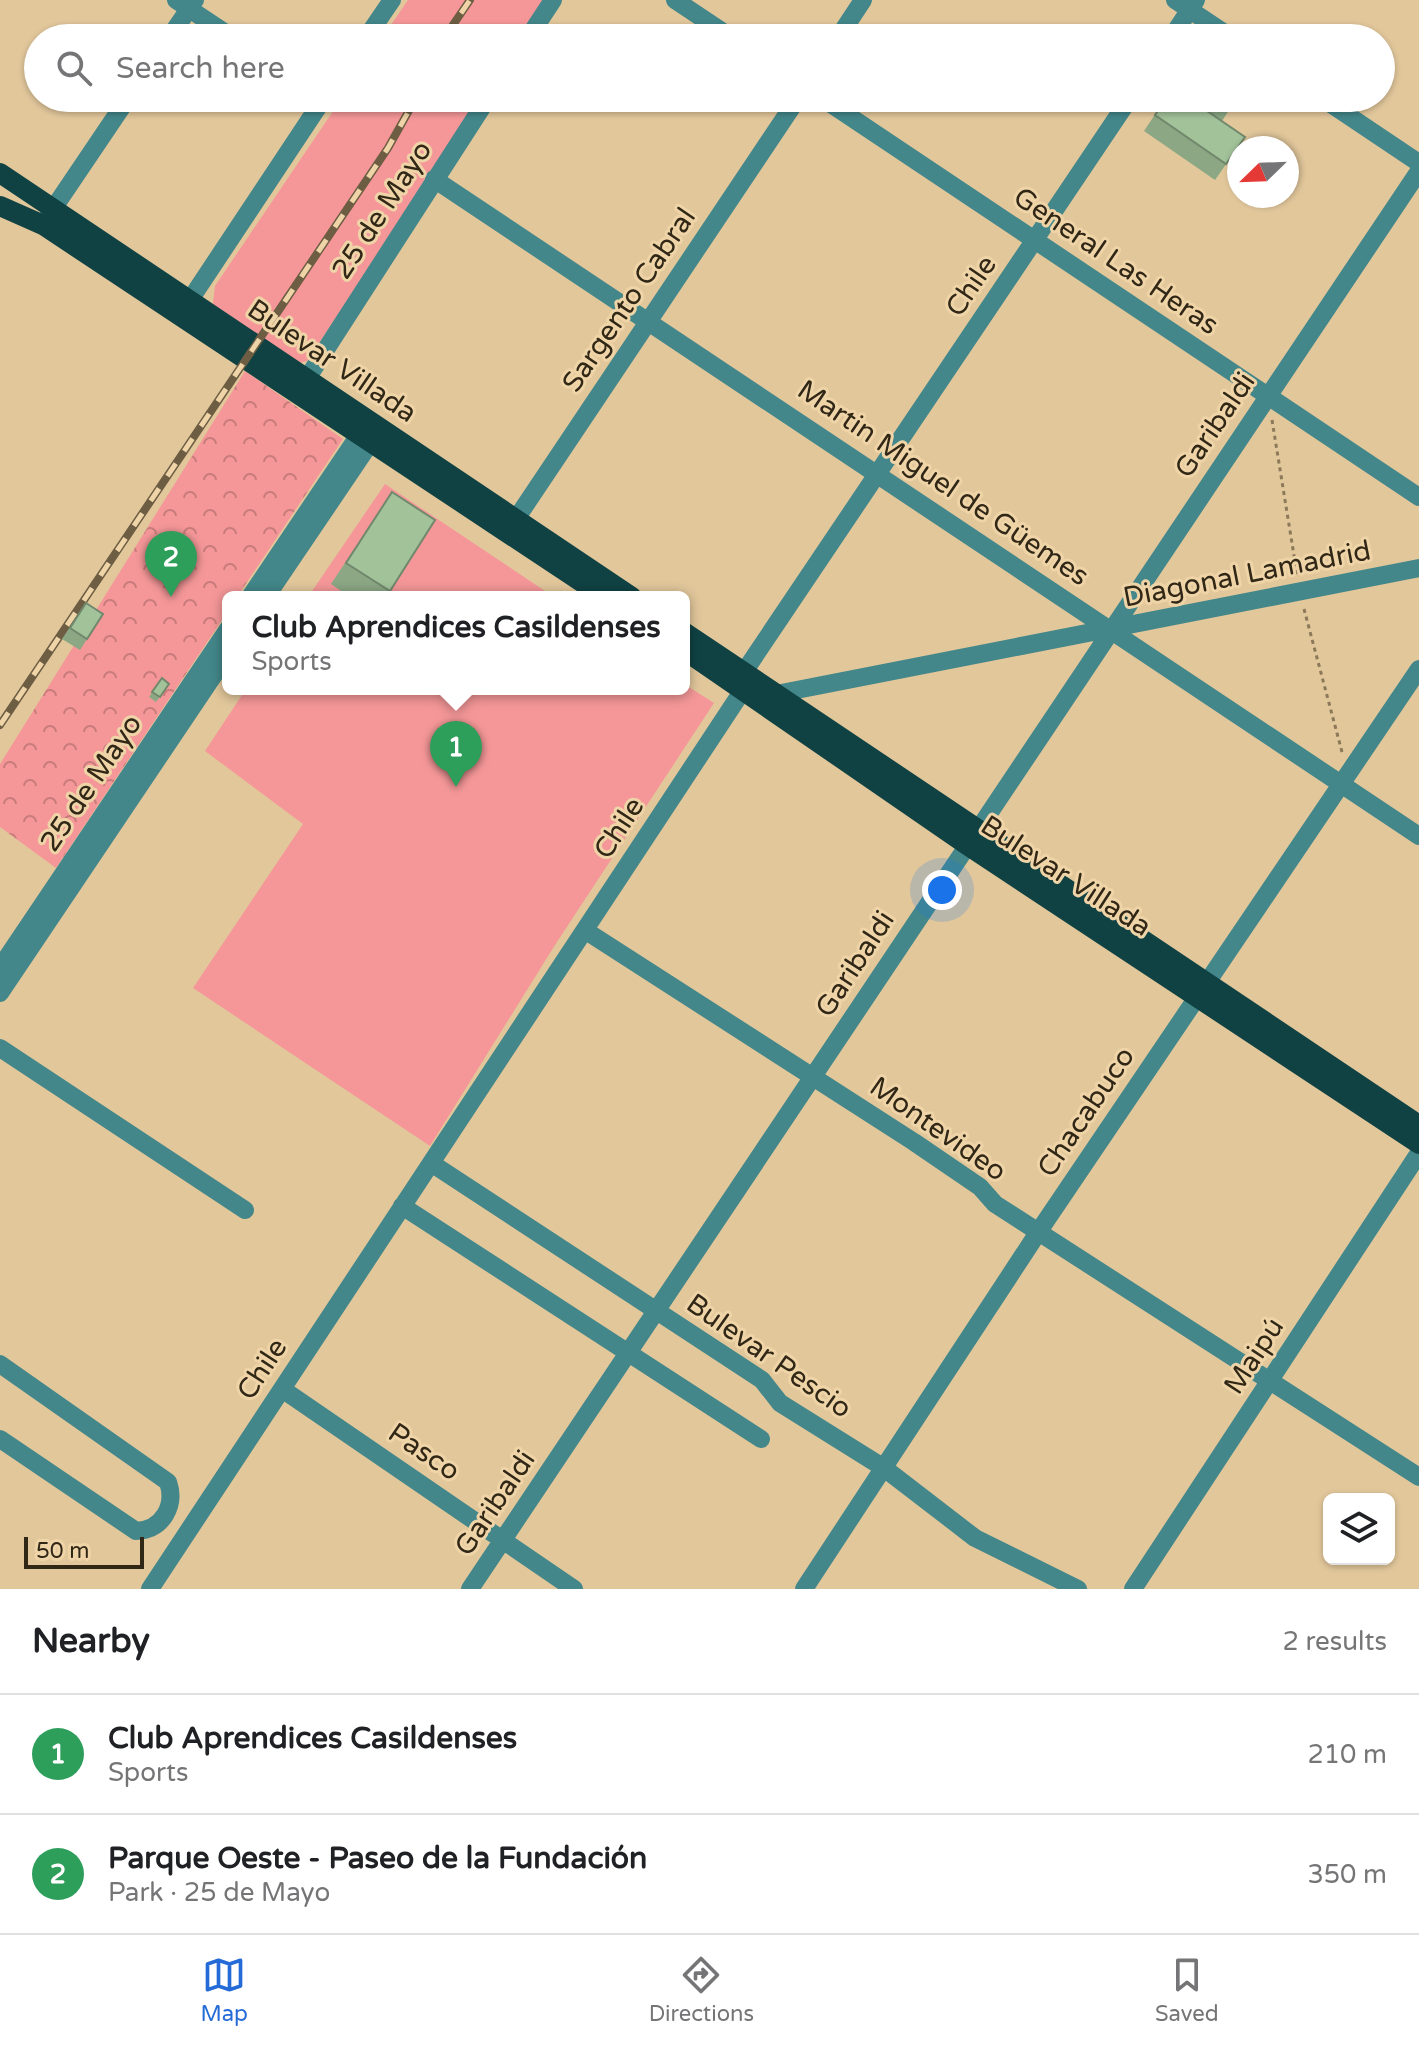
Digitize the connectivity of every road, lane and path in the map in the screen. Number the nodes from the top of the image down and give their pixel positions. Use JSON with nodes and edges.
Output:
{"nodes":[{"id":1,"x":392,"y":0,"type":"edge"},
{"id":2,"x":553,"y":0,"type":"edge"},
{"id":3,"x":675,"y":0,"type":"edge"},
{"id":4,"x":863,"y":0,"type":"edge"},
{"id":5,"x":186,"y":3,"type":"edge"},
{"id":6,"x":1187,"y":3,"type":"edge"},
{"id":7,"x":176,"y":24,"type":"edge"},
{"id":8,"x":214,"y":24,"type":"edge"},
{"id":9,"x":376,"y":24,"type":"edge"},
{"id":10,"x":537,"y":24,"type":"edge"},
{"id":11,"x":711,"y":24,"type":"edge"},
{"id":12,"x":847,"y":24,"type":"edge"},
{"id":13,"x":1177,"y":24,"type":"edge"},
{"id":14,"x":1214,"y":24,"type":"edge"},
{"id":15,"x":119,"y":112,"type":"edge"},
{"id":16,"x":315,"y":112,"type":"edge"},
{"id":17,"x":479,"y":112,"type":"edge"},
{"id":18,"x":789,"y":112,"type":"edge"},
{"id":19,"x":843,"y":112,"type":"edge"},
{"id":20,"x":1121,"y":112,"type":"edge"},
{"id":21,"x":1343,"y":112,"type":"edge"},
{"id":22,"x":1419,"y":163,"type":"edge"},
{"id":23,"x":1419,"y":171,"type":"edge"},
{"id":24,"x":6,"y":177,"type":"edge"},
{"id":25,"x":434,"y":179,"type":"junction"},
{"id":26,"x":0,"y":198,"type":"edge"},
{"id":27,"x":0,"y":206,"type":"edge"},
{"id":28,"x":48,"y":216,"type":"junction"},
{"id":29,"x":1035,"y":241,"type":"junction"},
{"id":30,"x":185,"y":307,"type":"junction"},
{"id":31,"x":649,"y":320,"type":"junction"},
{"id":32,"x":302,"y":386,"type":"junction"},
{"id":33,"x":1268,"y":396,"type":"junction"},
{"id":34,"x":370,"y":431,"type":"junction"},
{"id":35,"x":878,"y":474,"type":"junction"},
{"id":36,"x":1419,"y":497,"type":"edge"},
{"id":37,"x":512,"y":526,"type":"junction"},
{"id":38,"x":1419,"y":568,"type":"edge"},
{"id":39,"x":254,"y":591,"type":"edge"},
{"id":40,"x":270,"y":591,"type":"edge"},
{"id":41,"x":596,"y":591,"type":"edge"},
{"id":42,"x":622,"y":591,"type":"edge"},
{"id":43,"x":1111,"y":630,"type":"junction"},
{"id":44,"x":690,"y":637,"type":"edge"},
{"id":45,"x":222,"y":638,"type":"edge"},
{"id":46,"x":690,"y":653,"type":"edge"},
{"id":47,"x":222,"y":663,"type":"edge"},
{"id":48,"x":1419,"y":669,"type":"edge"},
{"id":49,"x":755,"y":688,"type":"junction"},
{"id":50,"x":1341,"y":784,"type":"junction"},
{"id":51,"x":1419,"y":836,"type":"edge"},
{"id":52,"x":972,"y":837,"type":"junction"},
{"id":53,"x":586,"y":931,"type":"junction"},
{"id":54,"x":0,"y":968,"type":"edge"},
{"id":55,"x":1202,"y":989,"type":"junction"},
{"id":56,"x":0,"y":993,"type":"edge"},
{"id":57,"x":0,"y":1048,"type":"edge"},
{"id":58,"x":813,"y":1078,"type":"junction"},
{"id":59,"x":1419,"y":1125,"type":"edge"},
{"id":60,"x":1419,"y":1144,"type":"edge"},
{"id":61,"x":1419,"y":1153,"type":"edge"},
{"id":62,"x":431,"y":1163,"type":"junction"},
{"id":63,"x":402,"y":1206,"type":"junction"},
{"id":64,"x":245,"y":1210,"type":"dead end"},
{"id":65,"x":1039,"y":1231,"type":"junction"},
{"id":66,"x":657,"y":1313,"type":"junction"},
{"id":67,"x":629,"y":1353,"type":"junction"},
{"id":68,"x":0,"y":1364,"type":"edge"},
{"id":69,"x":1271,"y":1381,"type":"junction"},
{"id":70,"x":282,"y":1389,"type":"junction"},
{"id":71,"x":0,"y":1439,"type":"edge"},
{"id":72,"x":761,"y":1439,"type":"dead end"},
{"id":73,"x":884,"y":1468,"type":"junction"},
{"id":74,"x":1419,"y":1477,"type":"edge"},
{"id":75,"x":504,"y":1540,"type":"junction"},
{"id":76,"x":150,"y":1589,"type":"edge"},
{"id":77,"x":470,"y":1589,"type":"edge"},
{"id":78,"x":574,"y":1589,"type":"edge"},
{"id":79,"x":804,"y":1589,"type":"edge"},
{"id":80,"x":1078,"y":1589,"type":"edge"},
{"id":81,"x":1133,"y":1589,"type":"edge"}],
"edges":[{"from":1,"to":9,"type":"street"},
{"from":2,"to":10,"type":"street"},
{"from":3,"to":11,"type":"street"},
{"from":4,"to":12,"type":"street"},
{"from":5,"to":7,"type":"street"},
{"from":5,"to":8,"type":"street"},
{"from":6,"to":13,"type":"street"},
{"from":6,"to":14,"type":"street"},
{"from":15,"to":28,"type":"street"},
{"from":16,"to":30,"type":"street"},
{"from":17,"to":25,"type":"street","name":"25 de Mayo"},
{"from":18,"to":31,"type":"street","name":"Sargento Cabral"},
{"from":19,"to":29,"type":"street","name":"General Las Heras"},
{"from":20,"to":29,"type":"street","name":"Chile"},
{"from":21,"to":22,"type":"street"},
{"from":23,"to":33,"type":"street","name":"Garibaldi"},
{"from":24,"to":26,"type":"street"},
{"from":24,"to":28,"type":"main road","name":"Bulevar Villada"},
{"from":25,"to":31,"type":"street","name":"Martin Miguel de Güemes"},
{"from":25,"to":32,"type":"street","name":"25 de Mayo"},
{"from":27,"to":28,"type":"main road","name":"Bulevar Villada"},
{"from":28,"to":30,"type":"main road","name":"Bulevar Villada"},
{"from":29,"to":33,"type":"street","name":"General Las Heras"},
{"from":29,"to":35,"type":"street","name":"Chile"},
{"from":30,"to":32,"type":"main road","name":"Bulevar Villada"},
{"from":31,"to":35,"type":"street","name":"Martin Miguel de Güemes"},
{"from":31,"to":37,"type":"street","name":"Sargento Cabral"},
{"from":32,"to":34,"type":"main road","name":"Bulevar Villada"},
{"from":33,"to":36,"type":"street","name":"General Las Heras"},
{"from":33,"to":43,"type":"street","name":"Garibaldi"},
{"from":34,"to":37,"type":"main road","name":"Bulevar Villada"},
{"from":34,"to":39,"type":"street"},
{"from":34,"to":40,"type":"street"},
{"from":35,"to":43,"type":"street","name":"Martin Miguel de Güemes"},
{"from":35,"to":49,"type":"street","name":"Chile"},
{"from":37,"to":41,"type":"main road","name":"Bulevar Villada"},
{"from":37,"to":42,"type":"main road","name":"Bulevar Villada"},
{"from":38,"to":43,"type":"street","name":"Diagonal Lamadrid"},
{"from":43,"to":49,"type":"street","name":"Diagonal Lamadrid"},
{"from":43,"to":50,"type":"street","name":"Martin Miguel de Güemes"},
{"from":43,"to":52,"type":"street","name":"Garibaldi"},
{"from":44,"to":49,"type":"main road","name":"Bulevar Villada"},
{"from":45,"to":54,"type":"street","name":"25 de Mayo"},
{"from":46,"to":49,"type":"main road","name":"Bulevar Villada"},
{"from":47,"to":56,"type":"street","name":"25 de Mayo"},
{"from":48,"to":50,"type":"street","name":"Chacabuco"},
{"from":49,"to":52,"type":"main road","name":"Bulevar Villada"},
{"from":49,"to":53,"type":"street","name":"Chile"},
{"from":50,"to":51,"type":"street","name":"Martin Miguel de Güemes"},
{"from":50,"to":55,"type":"street","name":"Chacabuco"},
{"from":52,"to":55,"type":"main road","name":"Bulevar Villada"},
{"from":52,"to":58,"type":"street","name":"Garibaldi"},
{"from":53,"to":58,"type":"street","name":"Montevideo"},
{"from":53,"to":62,"type":"street","name":"Chile"},
{"from":55,"to":59,"type":"main road","name":"Bulevar Villada"},
{"from":55,"to":60,"type":"main road","name":"Bulevar Villada"},
{"from":55,"to":65,"type":"street","name":"Chacabuco"},
{"from":57,"to":64,"type":"street"},
{"from":58,"to":65,"type":"street","name":"Montevideo"},
{"from":58,"to":66,"type":"street","name":"Garibaldi"},
{"from":61,"to":69,"type":"street","name":"Maipú"},
{"from":62,"to":63,"type":"street","name":"Chile"},
{"from":62,"to":66,"type":"street","name":"Bulevar Pescio"},
{"from":63,"to":67,"type":"street"},
{"from":63,"to":70,"type":"street","name":"Chile"},
{"from":65,"to":69,"type":"street","name":"Montevideo"},
{"from":65,"to":73,"type":"street","name":"Chacabuco"},
{"from":66,"to":67,"type":"street","name":"Garibaldi"},
{"from":66,"to":73,"type":"street","name":"Bulevar Pescio"},
{"from":67,"to":72,"type":"street"},
{"from":67,"to":75,"type":"street","name":"Garibaldi"},
{"from":68,"to":71,"type":"street"},
{"from":69,"to":74,"type":"street","name":"Montevideo"},
{"from":69,"to":81,"type":"street","name":"Maipú"},
{"from":70,"to":75,"type":"street","name":"Pasco"},
{"from":70,"to":76,"type":"street","name":"Chile"},
{"from":73,"to":79,"type":"street","name":"Chacabuco"},
{"from":73,"to":80,"type":"street","name":"Bulevar Pescio"},
{"from":75,"to":77,"type":"street","name":"Garibaldi"},
{"from":75,"to":78,"type":"street","name":"Pasco"}]}
